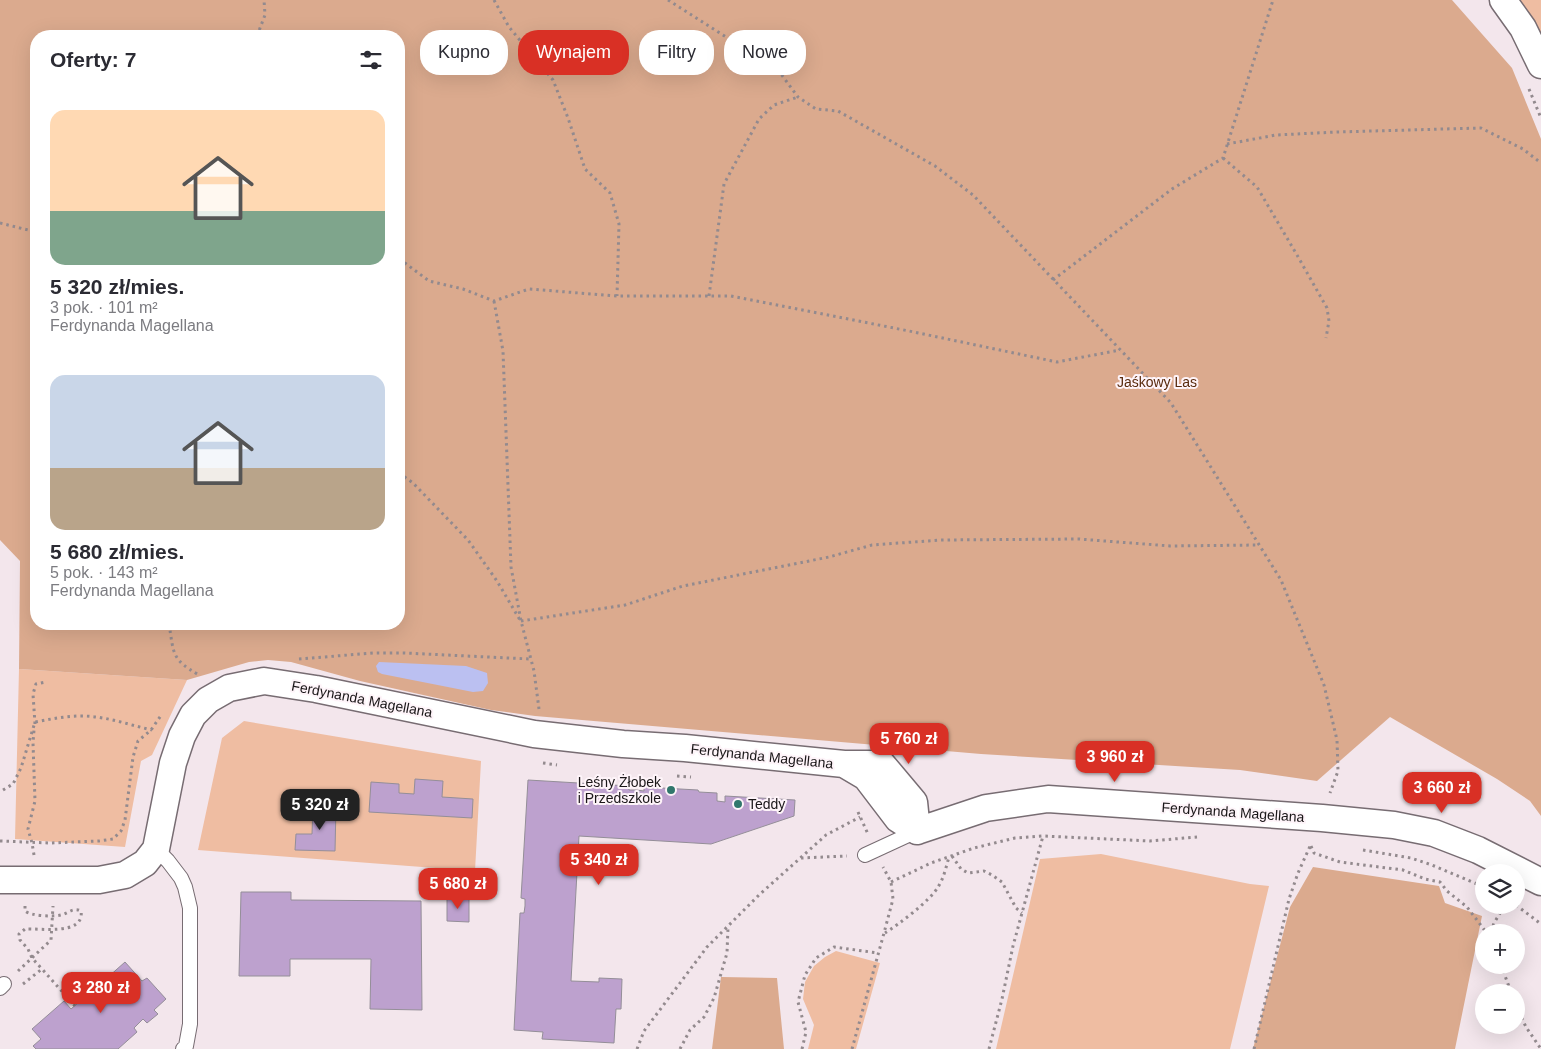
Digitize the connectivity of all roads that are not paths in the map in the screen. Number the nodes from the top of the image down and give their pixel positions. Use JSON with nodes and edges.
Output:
{"nodes":[{"id":1,"x":1503,"y":0,"type":"edge"},
{"id":2,"x":1541,"y":66,"type":"edge"},
{"id":3,"x":917,"y":831,"type":"junction"},
{"id":4,"x":156,"y":849,"type":"junction"},
{"id":5,"x":870,"y":853,"type":"road end"},
{"id":6,"x":0,"y":880,"type":"edge"},
{"id":7,"x":1541,"y":882,"type":"edge"},
{"id":8,"x":183,"y":1049,"type":"edge"}],
"edges":[{"from":1,"to":2,"type":"street"},
{"from":3,"to":4,"type":"street","name":"Ferdynanda Magellana"},
{"from":3,"to":5,"type":"lane"},
{"from":3,"to":7,"type":"street","name":"Ferdynanda Magellana"},
{"from":4,"to":6,"type":"street"},
{"from":4,"to":8,"type":"lane"}]}
